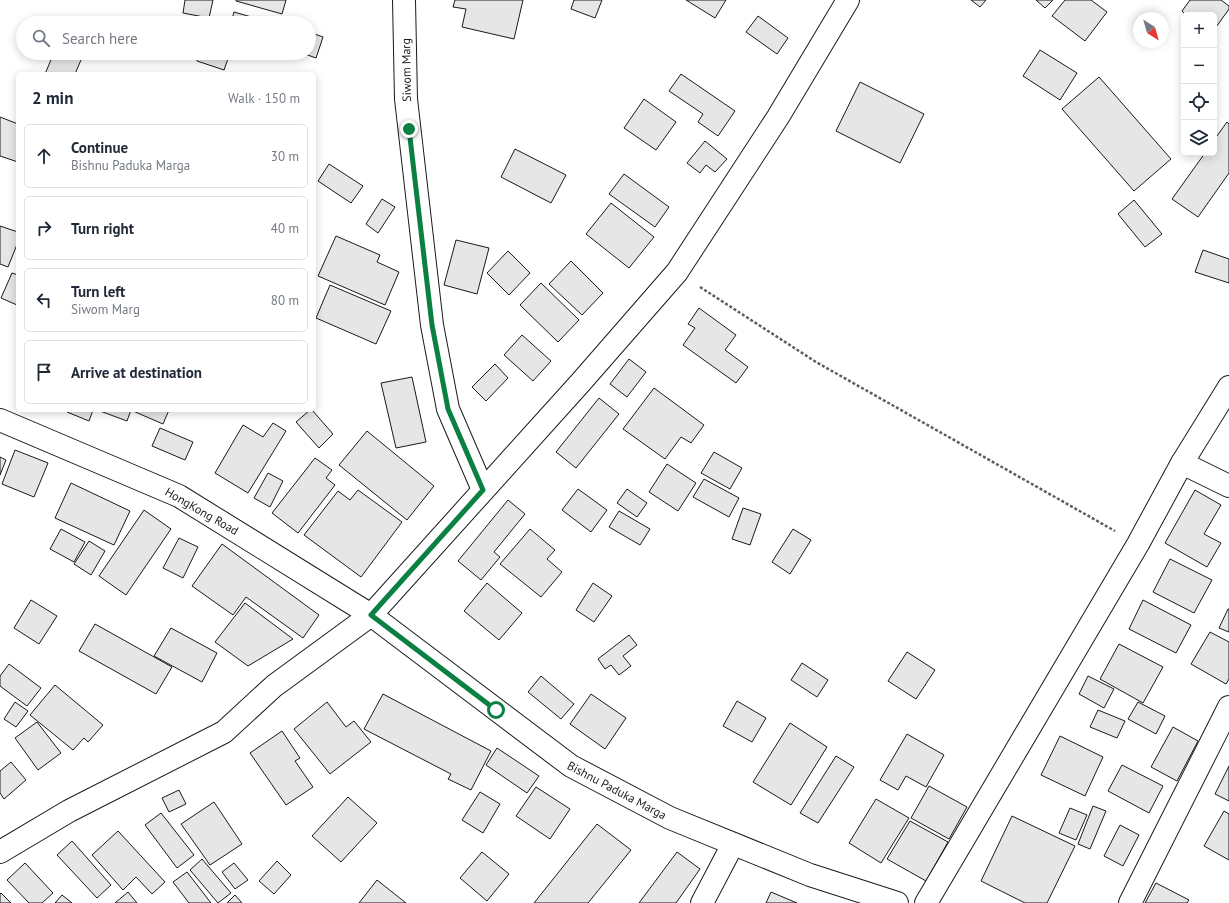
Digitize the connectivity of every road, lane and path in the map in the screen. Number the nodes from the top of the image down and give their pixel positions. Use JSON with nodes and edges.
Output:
{"nodes":[{"id":1,"x":404,"y":0,"type":"edge"},
{"id":2,"x":848,"y":0,"type":"edge"},
{"id":3,"x":677,"y":272,"type":"junction"},
{"id":4,"x":1229,"y":386,"type":"edge"},
{"id":5,"x":0,"y":420,"type":"edge"},
{"id":6,"x":1182,"y":463,"type":"junction"},
{"id":7,"x":1229,"y":486,"type":"edge"},
{"id":8,"x":483,"y":490,"type":"junction"},
{"id":9,"x":1138,"y":544,"type":"junction"},
{"id":10,"x":371,"y":615,"type":"junction"},
{"id":11,"x":1229,"y":707,"type":"edge"},
{"id":12,"x":733,"y":844,"type":"junction"},
{"id":13,"x":0,"y":852,"type":"edge"},
{"id":14,"x":702,"y":903,"type":"edge"},
{"id":15,"x":897,"y":903,"type":"edge"},
{"id":16,"x":926,"y":903,"type":"edge"},
{"id":17,"x":1130,"y":903,"type":"edge"}],
"edges":[{"from":1,"to":8,"type":"street","name":"Siwom Marg"},
{"from":2,"to":3,"type":"street"},
{"from":3,"to":8,"type":"street"},
{"from":3,"to":9,"type":"path"},
{"from":4,"to":6,"type":"street"},
{"from":5,"to":10,"type":"street","name":"HongKong Road"},
{"from":6,"to":7,"type":"street"},
{"from":6,"to":9,"type":"street"},
{"from":8,"to":10,"type":"street"},
{"from":9,"to":16,"type":"street"},
{"from":10,"to":12,"type":"street","name":"Bishnu Paduka Marga"},
{"from":10,"to":13,"type":"street"},
{"from":11,"to":17,"type":"street"},
{"from":12,"to":14,"type":"street"},
{"from":12,"to":15,"type":"street","name":"Bishnu Paduka Marga"}]}
